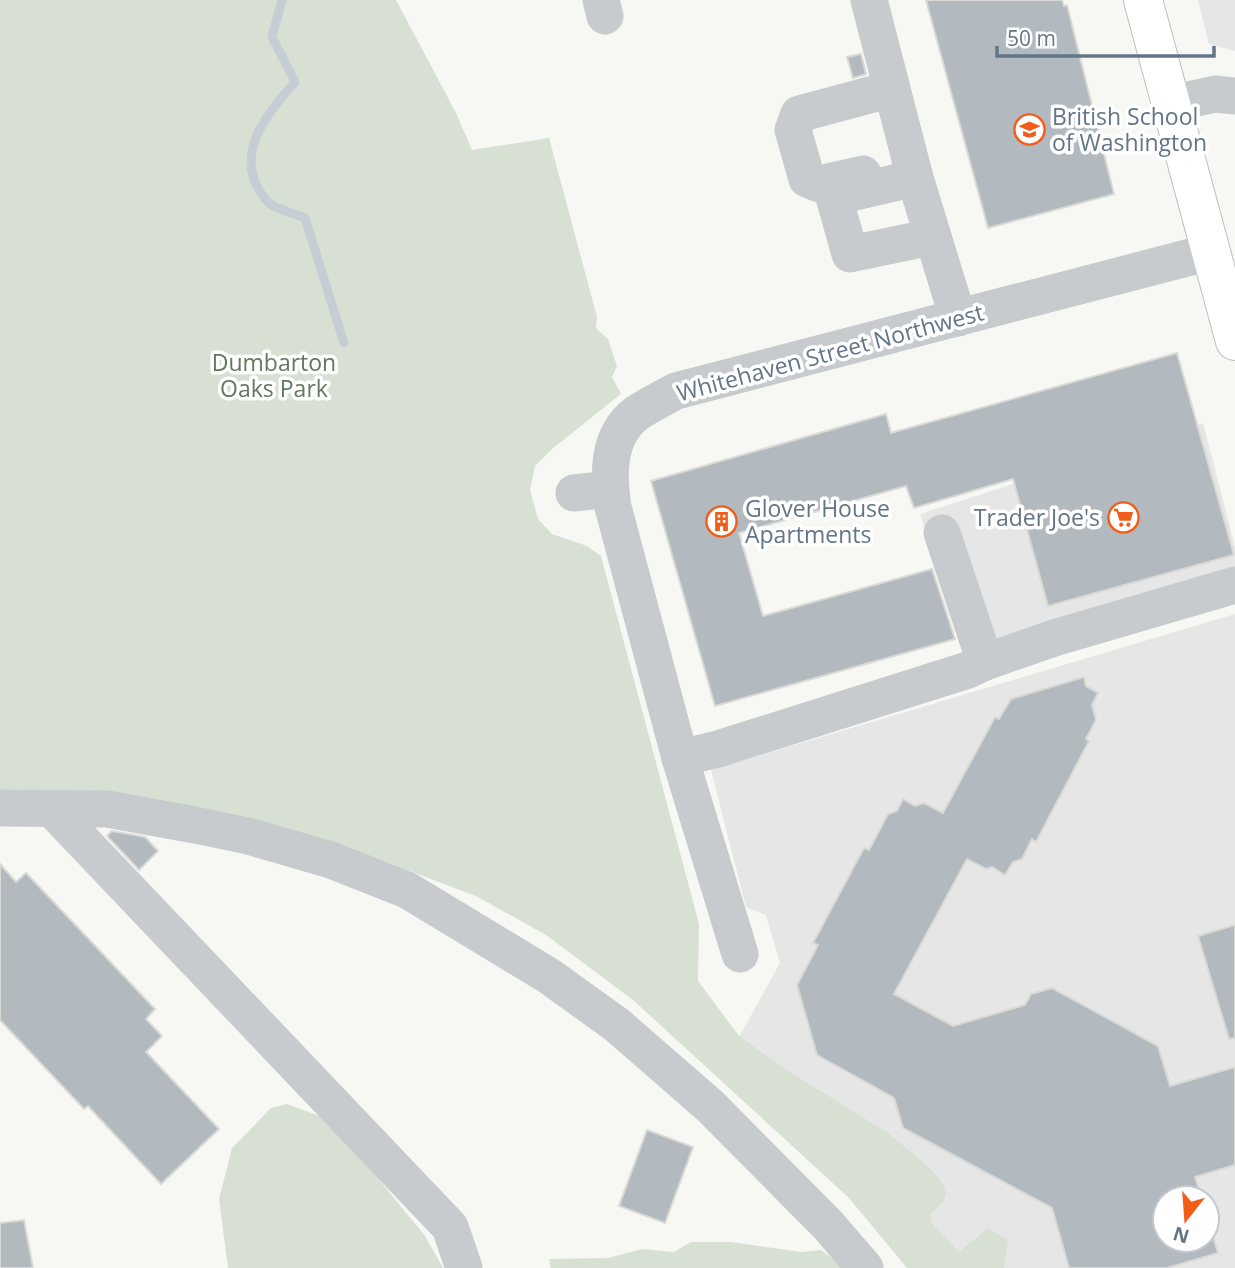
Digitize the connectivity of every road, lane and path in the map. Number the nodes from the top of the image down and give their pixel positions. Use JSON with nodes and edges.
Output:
{"nodes":[{"id":1,"x":869,"y":0,"type":"edge"},
{"id":2,"x":1143,"y":0,"type":"edge"},
{"id":3,"x":892,"y":89,"type":"junction"},
{"id":4,"x":1235,"y":96,"type":"edge"},
{"id":5,"x":1170,"y":104,"type":"junction"},
{"id":6,"x":913,"y":170,"type":"junction"},
{"id":7,"x":932,"y":237,"type":"junction"},
{"id":8,"x":1210,"y":252,"type":"junction"},
{"id":9,"x":958,"y":318,"type":"junction"},
{"id":10,"x":1235,"y":341,"type":"edge"},
{"id":11,"x":610,"y":489,"type":"junction"},
{"id":12,"x":574,"y":493,"type":"dead end"},
{"id":13,"x":942,"y":533,"type":"dead end"},
{"id":14,"x":1235,"y":585,"type":"edge"},
{"id":15,"x":977,"y":666,"type":"junction"},
{"id":16,"x":680,"y":758,"type":"junction"},
{"id":17,"x":0,"y":808,"type":"edge"},
{"id":18,"x":52,"y":809,"type":"junction"},
{"id":19,"x":740,"y":954,"type":"dead end"},
{"id":20,"x":464,"y":1268,"type":"edge"},
{"id":21,"x":865,"y":1268,"type":"edge"}],
"edges":[{"from":1,"to":3,"type":"street"},
{"from":2,"to":5,"type":"main road"},
{"from":3,"to":6,"type":"street"},
{"from":3,"to":6,"type":"street"},
{"from":4,"to":5,"type":"street"},
{"from":5,"to":8,"type":"main road"},
{"from":6,"to":7,"type":"street"},
{"from":6,"to":7,"type":"street"},
{"from":7,"to":9,"type":"street"},
{"from":8,"to":9,"type":"street","name":"Whitehaven Street Northwest"},
{"from":8,"to":10,"type":"main road"},
{"from":9,"to":11,"type":"street","name":"Whitehaven Street Northwest"},
{"from":11,"to":12,"type":"street"},
{"from":11,"to":16,"type":"street","name":"Whitehaven Street Northwest"},
{"from":13,"to":15,"type":"street"},
{"from":14,"to":15,"type":"street"},
{"from":15,"to":16,"type":"street"},
{"from":16,"to":19,"type":"street","name":"Whitehaven Street Northwest"},
{"from":17,"to":18,"type":"street"},
{"from":18,"to":20,"type":"street"},
{"from":18,"to":21,"type":"street"}]}
